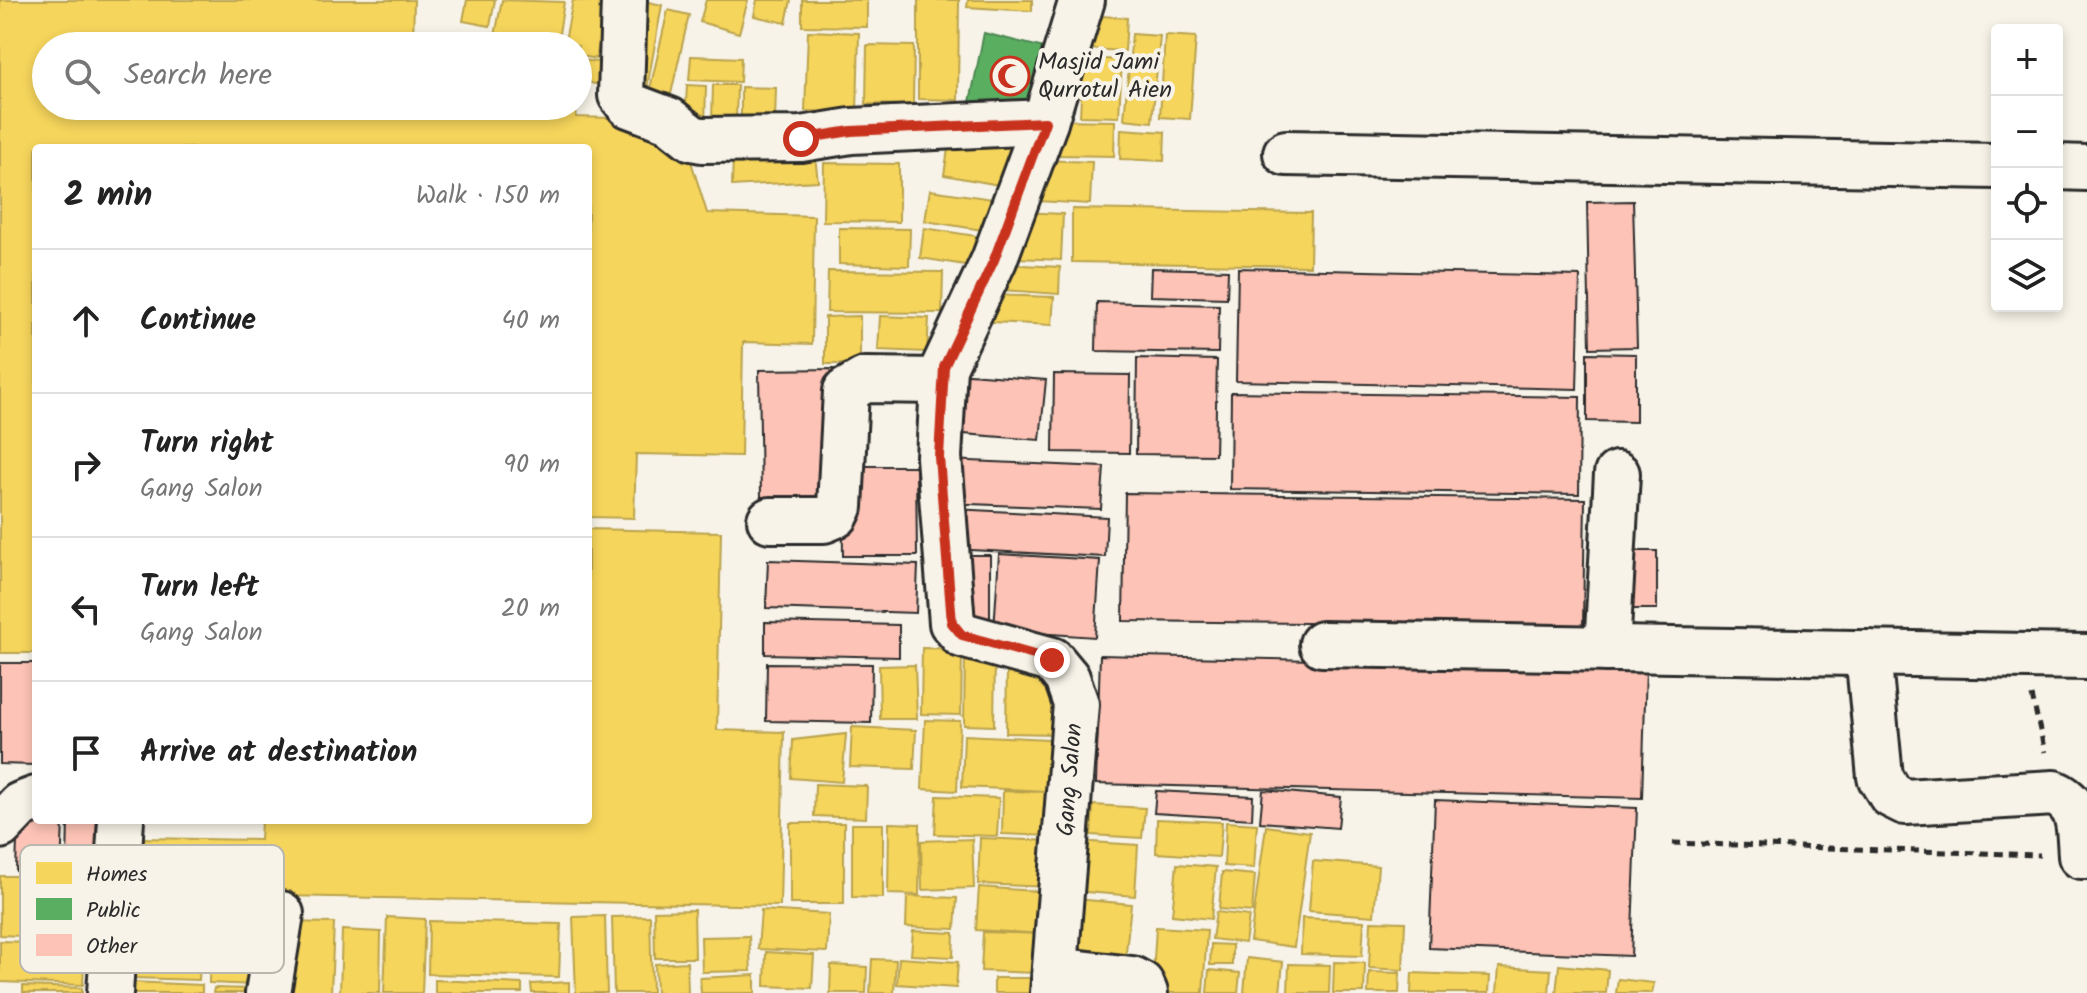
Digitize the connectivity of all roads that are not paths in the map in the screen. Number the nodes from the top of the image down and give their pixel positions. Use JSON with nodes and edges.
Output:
{"nodes":[{"id":1,"x":624,"y":0,"type":"edge"},
{"id":2,"x":1082,"y":0,"type":"edge"},
{"id":3,"x":1045,"y":122,"type":"junction"},
{"id":4,"x":1286,"y":153,"type":"dead end"},
{"id":5,"x":1991,"y":166,"type":"edge"},
{"id":6,"x":2063,"y":167,"type":"edge"},
{"id":7,"x":2087,"y":168,"type":"edge"},
{"id":8,"x":942,"y":381,"type":"junction"},
{"id":9,"x":1617,"y":474,"type":"dead end"},
{"id":10,"x":770,"y":520,"type":"dead end"},
{"id":11,"x":1322,"y":644,"type":"dead end"},
{"id":12,"x":1607,"y":649,"type":"junction"},
{"id":13,"x":1868,"y":653,"type":"junction"},
{"id":14,"x":2087,"y":657,"type":"edge"},
{"id":15,"x":32,"y":800,"type":"edge"},
{"id":16,"x":121,"y":824,"type":"edge"},
{"id":17,"x":0,"y":826,"type":"edge"},
{"id":18,"x":119,"y":845,"type":"edge"},
{"id":19,"x":2084,"y":856,"type":"edge"},
{"id":20,"x":111,"y":973,"type":"edge"},
{"id":21,"x":271,"y":973,"type":"edge"},
{"id":22,"x":1054,"y":982,"type":"edge"},
{"id":23,"x":110,"y":993,"type":"edge"},
{"id":24,"x":268,"y":993,"type":"edge"},
{"id":25,"x":1145,"y":993,"type":"edge"}],
"edges":[{"from":1,"to":3,"type":"street"},
{"from":2,"to":3,"type":"street","name":"Gang Salon"},
{"from":3,"to":8,"type":"street","name":"Gang Salon"},
{"from":4,"to":5,"type":"street"},
{"from":6,"to":7,"type":"street"},
{"from":8,"to":10,"type":"street"},
{"from":8,"to":22,"type":"street","name":"Gang Salon"},
{"from":9,"to":12,"type":"street"},
{"from":11,"to":12,"type":"street"},
{"from":12,"to":13,"type":"street"},
{"from":13,"to":14,"type":"street"},
{"from":13,"to":19,"type":"street"},
{"from":15,"to":17,"type":"street"},
{"from":16,"to":18,"type":"street"},
{"from":20,"to":23,"type":"street"},
{"from":21,"to":24,"type":"street"},
{"from":22,"to":25,"type":"street"}]}
